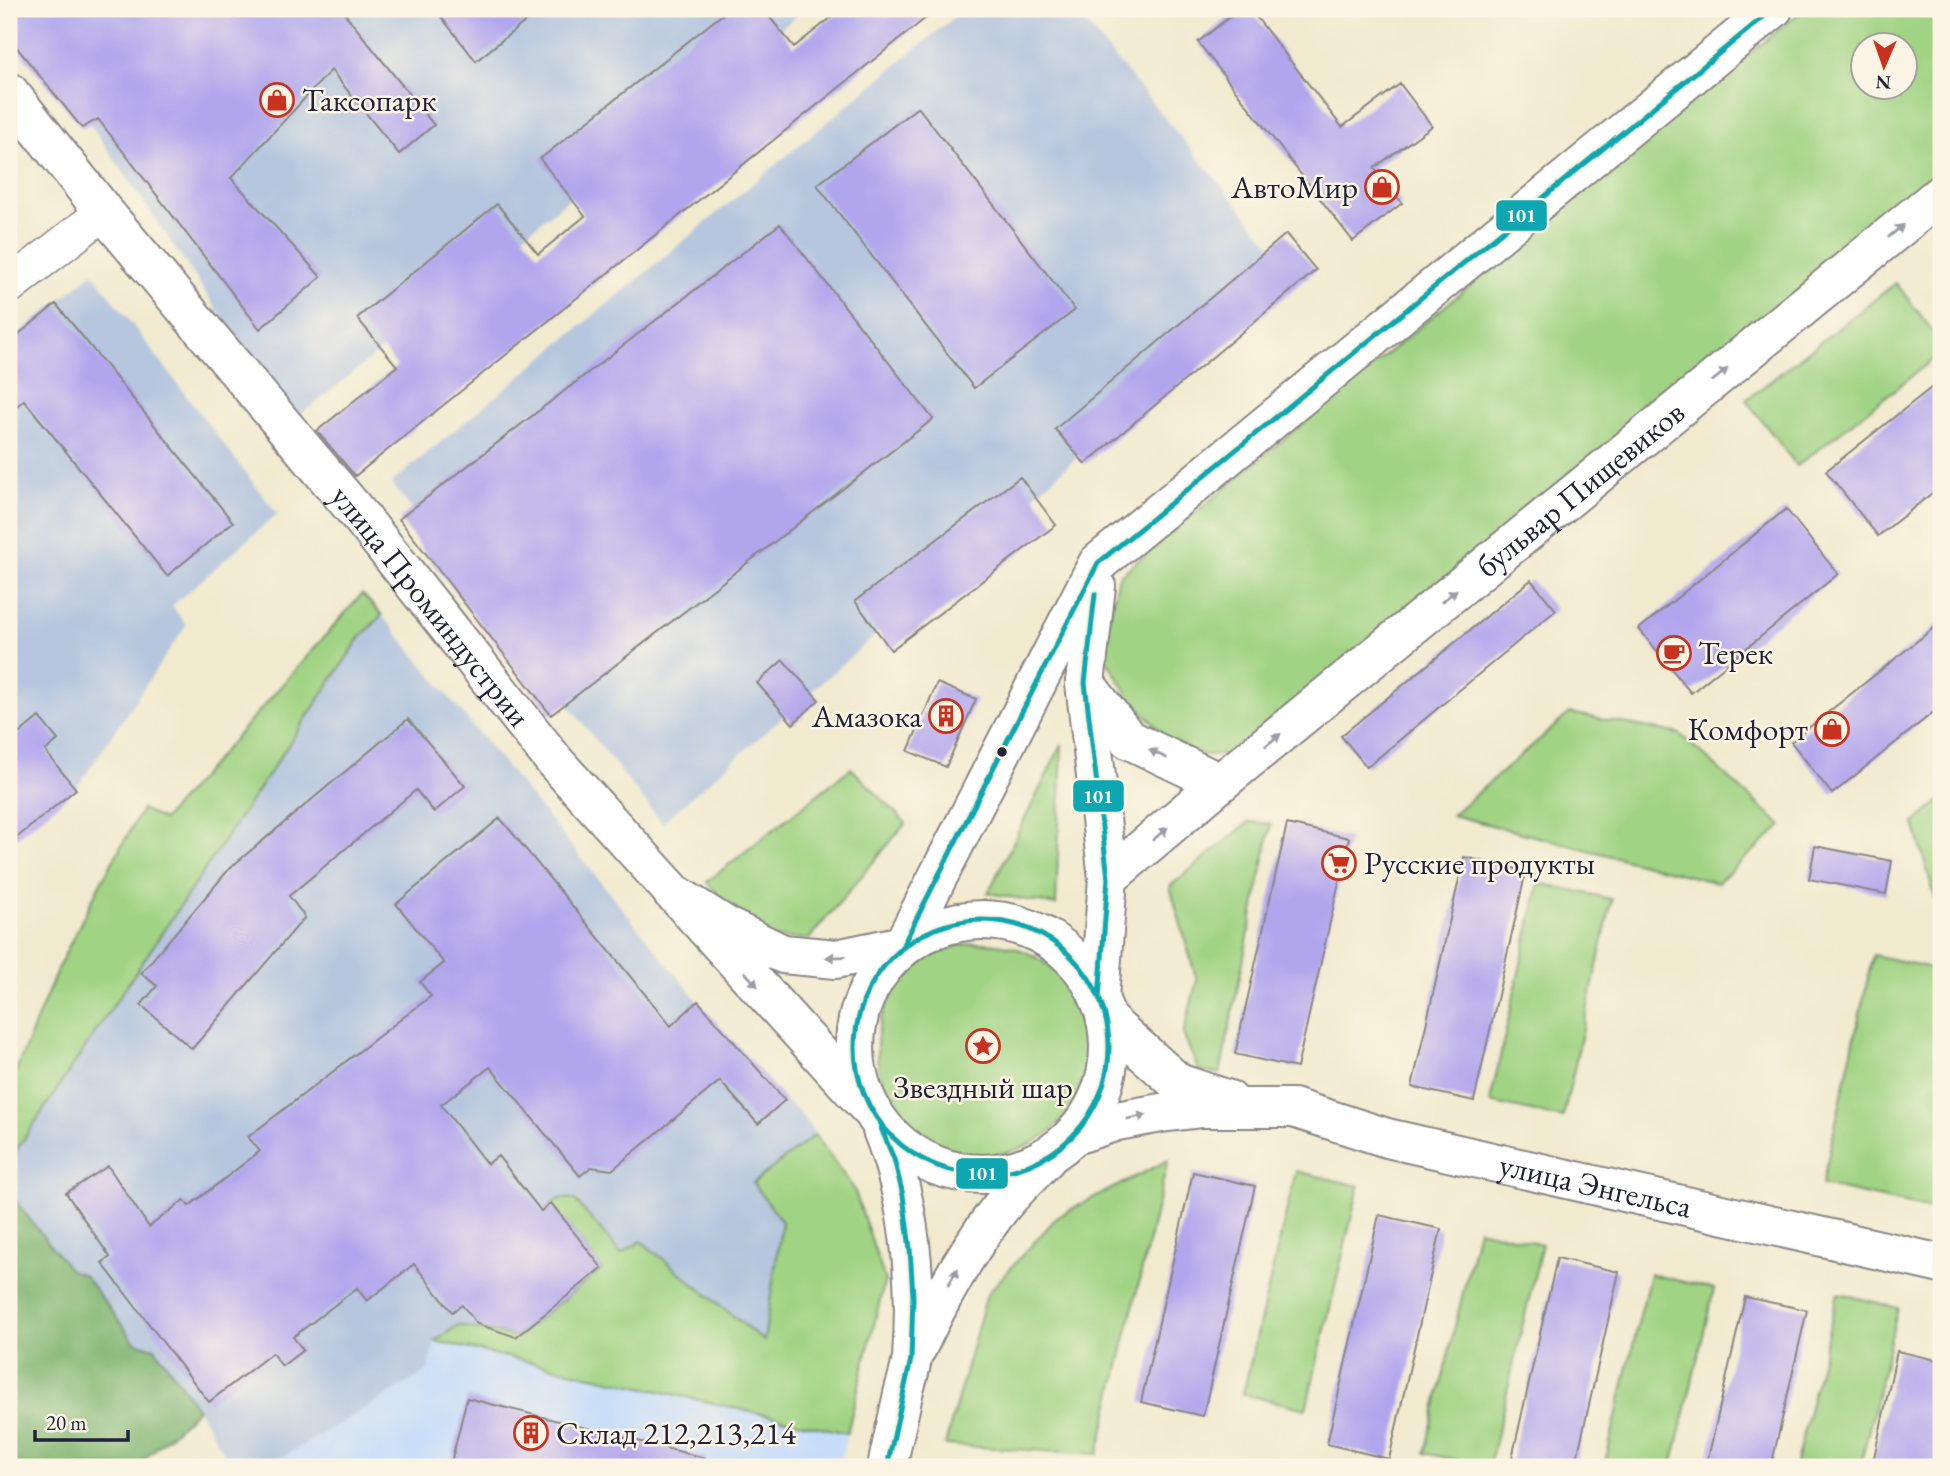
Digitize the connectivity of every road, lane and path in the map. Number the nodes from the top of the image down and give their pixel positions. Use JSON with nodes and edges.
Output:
{"nodes":[{"id":1,"x":1773,"y":9,"type":"edge"},
{"id":2,"x":9,"y":92,"type":"edge"},
{"id":3,"x":1941,"y":194,"type":"edge"},
{"id":4,"x":104,"y":212,"type":"junction"},
{"id":5,"x":9,"y":286,"type":"edge"},
{"id":6,"x":1098,"y":563,"type":"junction"},
{"id":7,"x":1085,"y":683,"type":"junction"},
{"id":8,"x":1220,"y":783,"type":"junction"},
{"id":9,"x":1108,"y":878,"type":"junction"},
{"id":10,"x":672,"y":892,"type":"junction"},
{"id":11,"x":903,"y":945,"type":"junction"},
{"id":12,"x":1102,"y":1009,"type":"junction"},
{"id":13,"x":1251,"y":1107,"type":"junction"},
{"id":14,"x":875,"y":1117,"type":"junction"},
{"id":15,"x":1062,"y":1145,"type":"junction"},
{"id":16,"x":1941,"y":1264,"type":"edge"},
{"id":17,"x":911,"y":1359,"type":"junction"},
{"id":18,"x":887,"y":1467,"type":"edge"}],
"edges":[{"from":1,"to":6,"type":"main road"},
{"from":2,"to":4,"type":"main road","name":"улица Проминдустрии"},
{"from":8,"to":3,"type":"main road","name":"бульвар Пищевиков","one_way":true},
{"from":4,"to":5,"type":"street"},
{"from":4,"to":10,"type":"main road","name":"улица Проминдустрии"},
{"from":6,"to":7,"type":"main road"},
{"from":6,"to":11,"type":"main road"},
{"from":8,"to":7,"type":"main road","one_way":true},
{"from":7,"to":9,"type":"main road"},
{"from":9,"to":8,"type":"main road","name":"бульвар Пищевиков","one_way":true},
{"from":9,"to":12,"type":"main road"},
{"from":11,"to":10,"type":"main road","one_way":true},
{"from":10,"to":14,"type":"main road","name":"улица Проминдустрии","one_way":true},
{"from":11,"to":12,"type":"main road"},
{"from":11,"to":14,"type":"main road"},
{"from":12,"to":13,"type":"main road","name":"улица Энгельса"},
{"from":12,"to":15,"type":"main road"},
{"from":15,"to":13,"type":"main road","name":"улица Энгельса","one_way":true},
{"from":13,"to":16,"type":"main road","name":"улица Энгельса"},
{"from":14,"to":15,"type":"main road"},
{"from":14,"to":17,"type":"main road"},
{"from":17,"to":15,"type":"main road","one_way":true},
{"from":17,"to":18,"type":"main road"}]}
